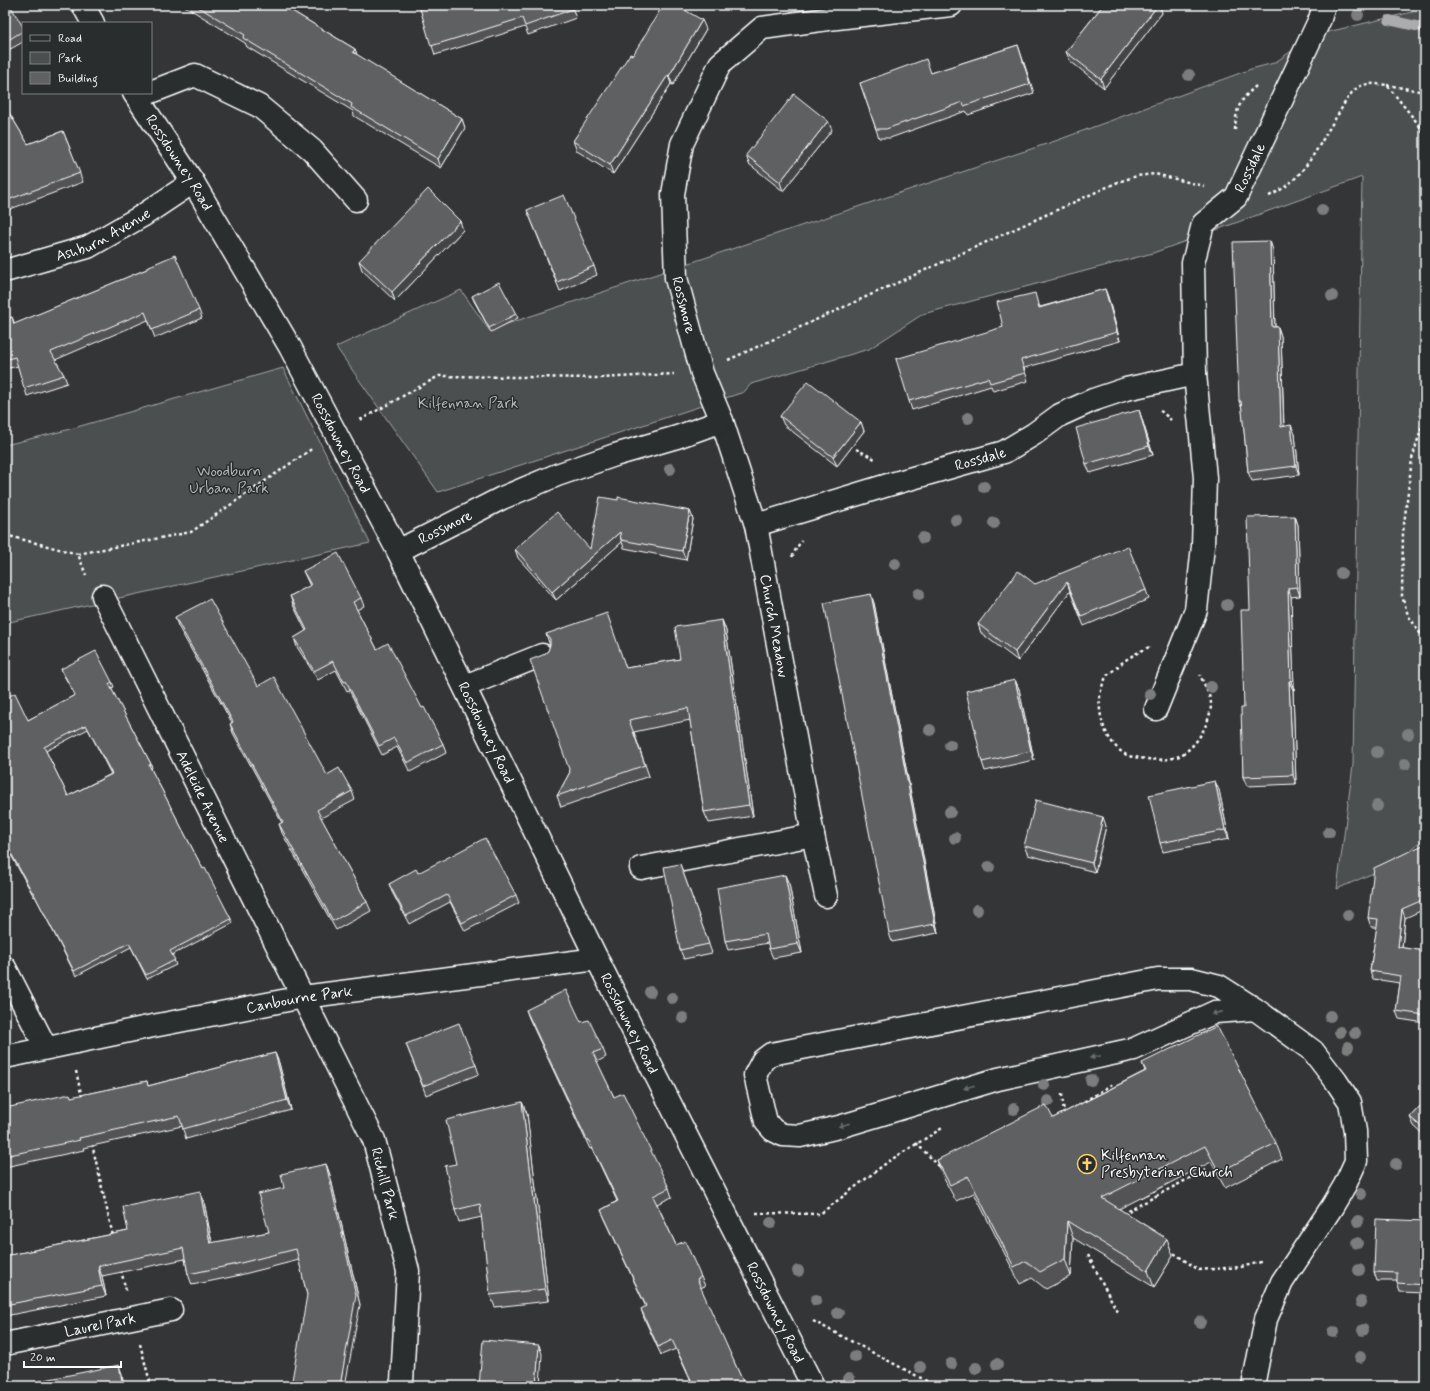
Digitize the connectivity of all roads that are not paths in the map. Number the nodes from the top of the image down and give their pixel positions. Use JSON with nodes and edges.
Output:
{"nodes":[{"id":1,"x":83,"y":5,"type":"edge"},
{"id":2,"x":951,"y":5,"type":"edge"},
{"id":3,"x":1324,"y":5,"type":"edge"},
{"id":4,"x":92,"y":22,"type":"edge"},
{"id":5,"x":152,"y":91,"type":"edge"},
{"id":6,"x":143,"y":94,"type":"edge"},
{"id":7,"x":193,"y":182,"type":"junction"},
{"id":8,"x":356,"y":200,"type":"dead end"},
{"id":9,"x":5,"y":271,"type":"edge"},
{"id":10,"x":1195,"y":374,"type":"junction"},
{"id":11,"x":722,"y":421,"type":"junction"},
{"id":12,"x":756,"y":525,"type":"junction"},
{"id":13,"x":398,"y":551,"type":"junction"},
{"id":14,"x":103,"y":596,"type":"road end"},
{"id":15,"x":542,"y":655,"type":"edge"},
{"id":16,"x":465,"y":686,"type":"junction"},
{"id":17,"x":1156,"y":709,"type":"dead end"},
{"id":18,"x":813,"y":835,"type":"junction"},
{"id":19,"x":641,"y":868,"type":"dead end"},
{"id":20,"x":826,"y":896,"type":"dead end"},
{"id":21,"x":597,"y":959,"type":"junction"},
{"id":22,"x":5,"y":968,"type":"edge"},
{"id":23,"x":304,"y":997,"type":"junction"},
{"id":24,"x":1255,"y":1009,"type":"junction"},
{"id":25,"x":46,"y":1048,"type":"junction"},
{"id":26,"x":5,"y":1057,"type":"edge"},
{"id":27,"x":172,"y":1310,"type":"dead end"},
{"id":28,"x":5,"y":1344,"type":"edge"},
{"id":29,"x":400,"y":1386,"type":"edge"},
{"id":30,"x":813,"y":1386,"type":"edge"},
{"id":31,"x":1253,"y":1386,"type":"edge"}],
"edges":[{"from":1,"to":4,"type":"street"},
{"from":2,"to":11,"type":"street","name":"Rossmore"},
{"from":3,"to":10,"type":"street","name":"Rossdale"},
{"from":5,"to":8,"type":"street"},
{"from":6,"to":7,"type":"street","name":"Rossdowney Road"},
{"from":7,"to":9,"type":"street","name":"Ashburn Avenue"},
{"from":7,"to":13,"type":"street","name":"Rossdowney Road"},
{"from":10,"to":12,"type":"street","name":"Rossdale"},
{"from":10,"to":17,"type":"street","name":"Rossdale"},
{"from":11,"to":12,"type":"street","name":"Church Meadow"},
{"from":11,"to":13,"type":"street","name":"Rossmore"},
{"from":12,"to":18,"type":"street","name":"Church Meadow"},
{"from":13,"to":16,"type":"street","name":"Rossdowney Road"},
{"from":14,"to":23,"type":"street","name":"Adeleide Avenue"},
{"from":15,"to":16,"type":"street"},
{"from":16,"to":21,"type":"street","name":"Rossdowney Road"},
{"from":18,"to":19,"type":"street"},
{"from":18,"to":20,"type":"street","name":"Church Meadow"},
{"from":21,"to":23,"type":"street","name":"Canbourne Park"},
{"from":21,"to":30,"type":"street","name":"Rossdowney Road"},
{"from":22,"to":25,"type":"street"},
{"from":23,"to":25,"type":"street","name":"Canbourne Park"},
{"from":23,"to":29,"type":"street","name":"Richill Park"},
{"from":24,"to":24,"type":"street","one_way":true},
{"from":24,"to":31,"type":"street"},
{"from":25,"to":26,"type":"street","name":"Canbourne Park"},
{"from":27,"to":28,"type":"street","name":"Laurel Park"}]}
